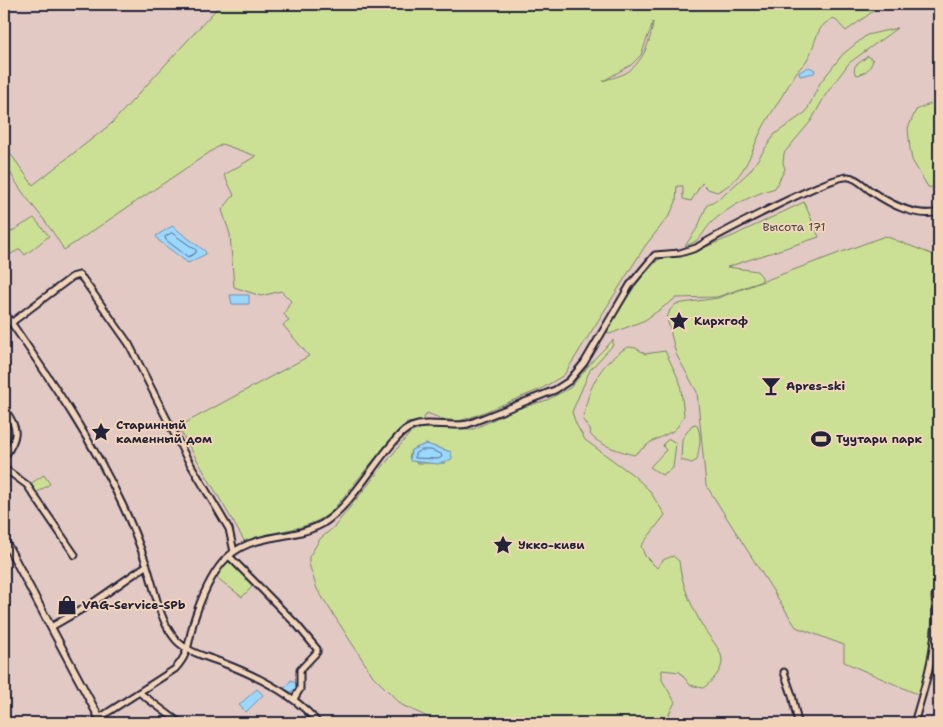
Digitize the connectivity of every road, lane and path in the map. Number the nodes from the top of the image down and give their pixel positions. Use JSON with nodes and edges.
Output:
{"nodes":[{"id":1,"x":939,"y":212,"type":"edge"},
{"id":2,"x":4,"y":312,"type":"edge"},
{"id":3,"x":11,"y":322,"type":"junction"},
{"id":4,"x":4,"y":408,"type":"edge"},
{"id":5,"x":4,"y":458,"type":"edge"},
{"id":6,"x":4,"y":468,"type":"edge"},
{"id":7,"x":4,"y":539,"type":"edge"},
{"id":8,"x":234,"y":552,"type":"junction"},
{"id":9,"x":75,"y":556,"type":"dead end"},
{"id":10,"x":229,"y":556,"type":"junction"},
{"id":11,"x":147,"y":565,"type":"junction"},
{"id":12,"x":935,"y":596,"type":"dead end"},
{"id":13,"x":51,"y":627,"type":"junction"},
{"id":14,"x":188,"y":650,"type":"junction"},
{"id":15,"x":784,"y":672,"type":"dead end"},
{"id":16,"x":140,"y":693,"type":"junction"},
{"id":17,"x":294,"y":699,"type":"junction"},
{"id":18,"x":100,"y":721,"type":"edge"},
{"id":19,"x":180,"y":723,"type":"edge"},
{"id":20,"x":318,"y":723,"type":"edge"},
{"id":21,"x":798,"y":723,"type":"edge"},
{"id":22,"x":914,"y":723,"type":"edge"}],
"edges":[{"from":1,"to":8,"type":"street"},
{"from":2,"to":3,"type":"street"},
{"from":3,"to":8,"type":"street"},
{"from":3,"to":11,"type":"street"},
{"from":4,"to":5,"type":"street"},
{"from":6,"to":9,"type":"street"},
{"from":7,"to":13,"type":"street"},
{"from":8,"to":10,"type":"street"},
{"from":10,"to":14,"type":"street"},
{"from":10,"to":17,"type":"street"},
{"from":11,"to":13,"type":"street"},
{"from":11,"to":14,"type":"street"},
{"from":12,"to":22,"type":"street"},
{"from":13,"to":18,"type":"street"},
{"from":14,"to":16,"type":"street"},
{"from":14,"to":17,"type":"street"},
{"from":15,"to":21,"type":"street"},
{"from":16,"to":18,"type":"street"},
{"from":16,"to":19,"type":"street"},
{"from":17,"to":20,"type":"street"}]}
